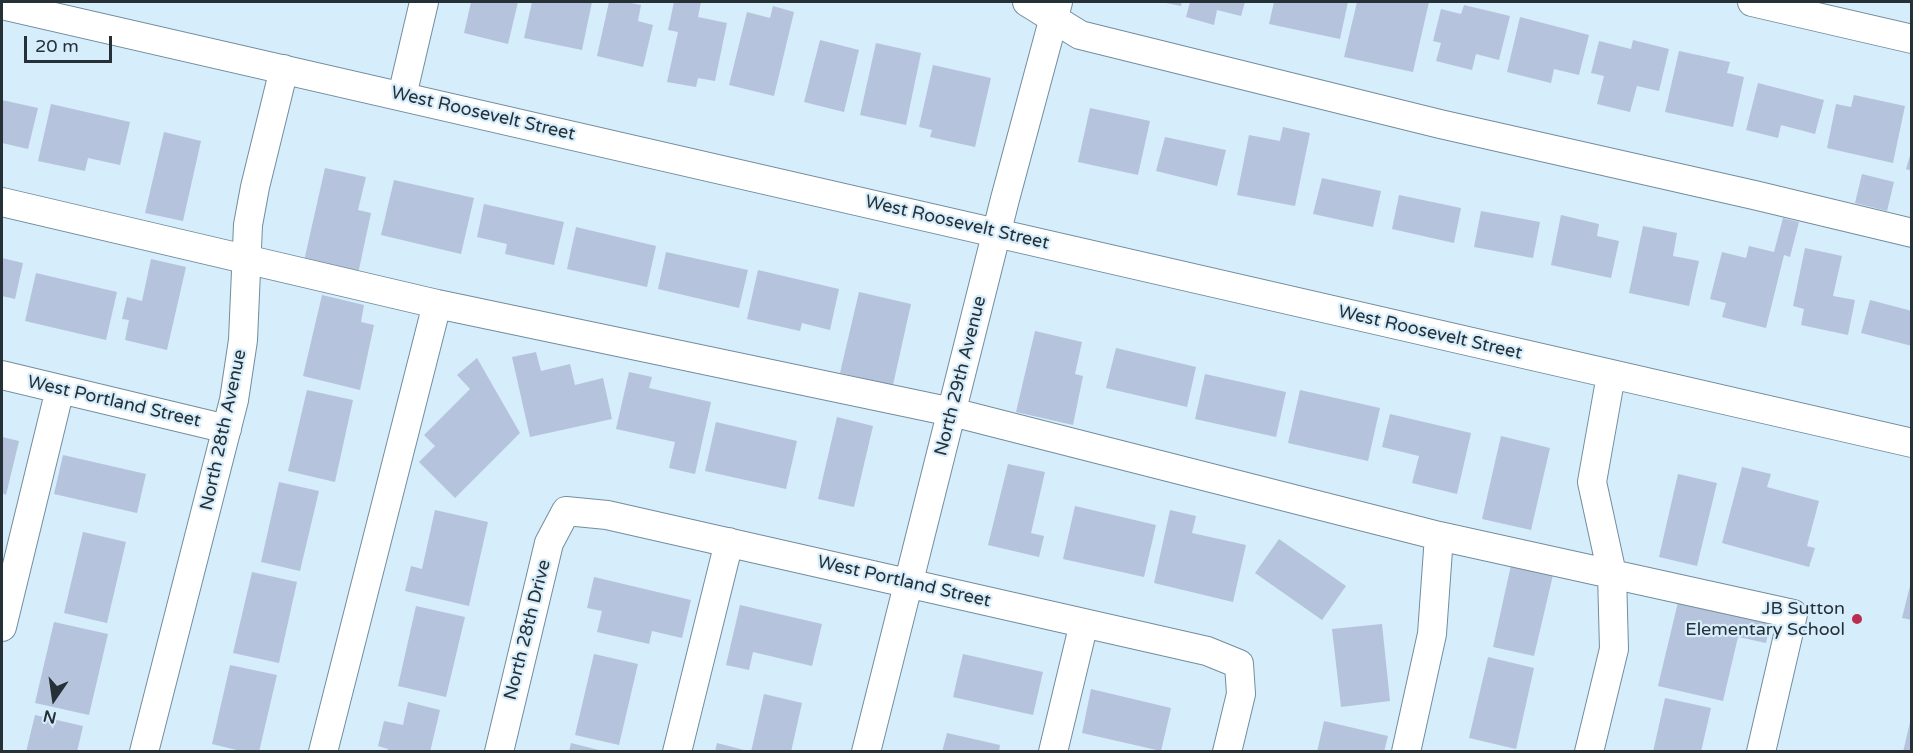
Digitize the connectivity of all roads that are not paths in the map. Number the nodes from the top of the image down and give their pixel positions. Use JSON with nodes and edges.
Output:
{"nodes":[{"id":1,"x":424,"y":2,"type":"edge"},
{"id":2,"x":1027,"y":2,"type":"edge"},
{"id":3,"x":1752,"y":2,"type":"edge"},
{"id":4,"x":2,"y":5,"type":"edge"},
{"id":5,"x":1056,"y":10,"type":"edge"},
{"id":6,"x":1911,"y":39,"type":"edge"},
{"id":7,"x":284,"y":69,"type":"junction"},
{"id":8,"x":402,"y":96,"type":"junction"},
{"id":9,"x":2,"y":202,"type":"edge"},
{"id":10,"x":997,"y":232,"type":"junction"},
{"id":11,"x":1911,"y":233,"type":"edge"},
{"id":12,"x":246,"y":258,"type":"junction"},
{"id":13,"x":437,"y":304,"type":"junction"},
{"id":14,"x":2,"y":375,"type":"edge"},
{"id":15,"x":1611,"y":375,"type":"junction"},
{"id":16,"x":60,"y":389,"type":"junction"},
{"id":17,"x":952,"y":412,"type":"junction"},
{"id":18,"x":227,"y":429,"type":"junction"},
{"id":19,"x":1911,"y":443,"type":"edge"},
{"id":20,"x":566,"y":511,"type":"joint"},
{"id":21,"x":1439,"y":536,"type":"junction"},
{"id":22,"x":729,"y":542,"type":"junction"},
{"id":23,"x":1612,"y":574,"type":"junction"},
{"id":24,"x":909,"y":583,"type":"junction"},
{"id":25,"x":1084,"y":623,"type":"junction"},
{"id":26,"x":2,"y":627,"type":"edge"},
{"id":27,"x":144,"y":752,"type":"edge"},
{"id":28,"x":324,"y":752,"type":"edge"},
{"id":29,"x":499,"y":752,"type":"edge"},
{"id":30,"x":677,"y":752,"type":"edge"},
{"id":31,"x":866,"y":752,"type":"edge"},
{"id":32,"x":1053,"y":752,"type":"edge"},
{"id":33,"x":1227,"y":752,"type":"edge"},
{"id":34,"x":1406,"y":752,"type":"edge"},
{"id":35,"x":1589,"y":752,"type":"edge"},
{"id":36,"x":1761,"y":752,"type":"edge"}],
"edges":[{"from":1,"to":8,"type":"street"},
{"from":2,"to":5,"type":"street"},
{"from":3,"to":6,"type":"street"},
{"from":4,"to":7,"type":"street","name":"West Roosevelt Street"},
{"from":5,"to":10,"type":"street","name":"North 29th Avenue"},
{"from":5,"to":11,"type":"street"},
{"from":7,"to":8,"type":"street","name":"West Roosevelt Street"},
{"from":7,"to":12,"type":"street","name":"North 28th Avenue"},
{"from":8,"to":10,"type":"street","name":"West Roosevelt Street"},
{"from":9,"to":12,"type":"street"},
{"from":10,"to":15,"type":"street","name":"West Roosevelt Street"},
{"from":10,"to":17,"type":"street","name":"North 29th Avenue"},
{"from":12,"to":13,"type":"street"},
{"from":12,"to":18,"type":"street","name":"North 28th Avenue"},
{"from":13,"to":17,"type":"street"},
{"from":13,"to":28,"type":"street"},
{"from":14,"to":16,"type":"street","name":"West Portland Street"},
{"from":15,"to":19,"type":"street","name":"West Roosevelt Street"},
{"from":15,"to":23,"type":"street"},
{"from":16,"to":18,"type":"street","name":"West Portland Street"},
{"from":16,"to":26,"type":"street"},
{"from":17,"to":21,"type":"street"},
{"from":17,"to":24,"type":"street","name":"North 29th Avenue"},
{"from":18,"to":27,"type":"street","name":"North 28th Avenue"},
{"from":20,"to":22,"type":"street","name":"West Portland Street"},
{"from":20,"to":29,"type":"street","name":"North 28th Drive"},
{"from":21,"to":23,"type":"street"},
{"from":21,"to":34,"type":"street"},
{"from":22,"to":24,"type":"street","name":"West Portland Street"},
{"from":22,"to":30,"type":"street"},
{"from":23,"to":35,"type":"street"},
{"from":23,"to":36,"type":"street"},
{"from":24,"to":25,"type":"street","name":"West Portland Street"},
{"from":24,"to":31,"type":"street","name":"North 29th Avenue"},
{"from":25,"to":32,"type":"street"},
{"from":25,"to":33,"type":"street","name":"West Portland Street"}]}
